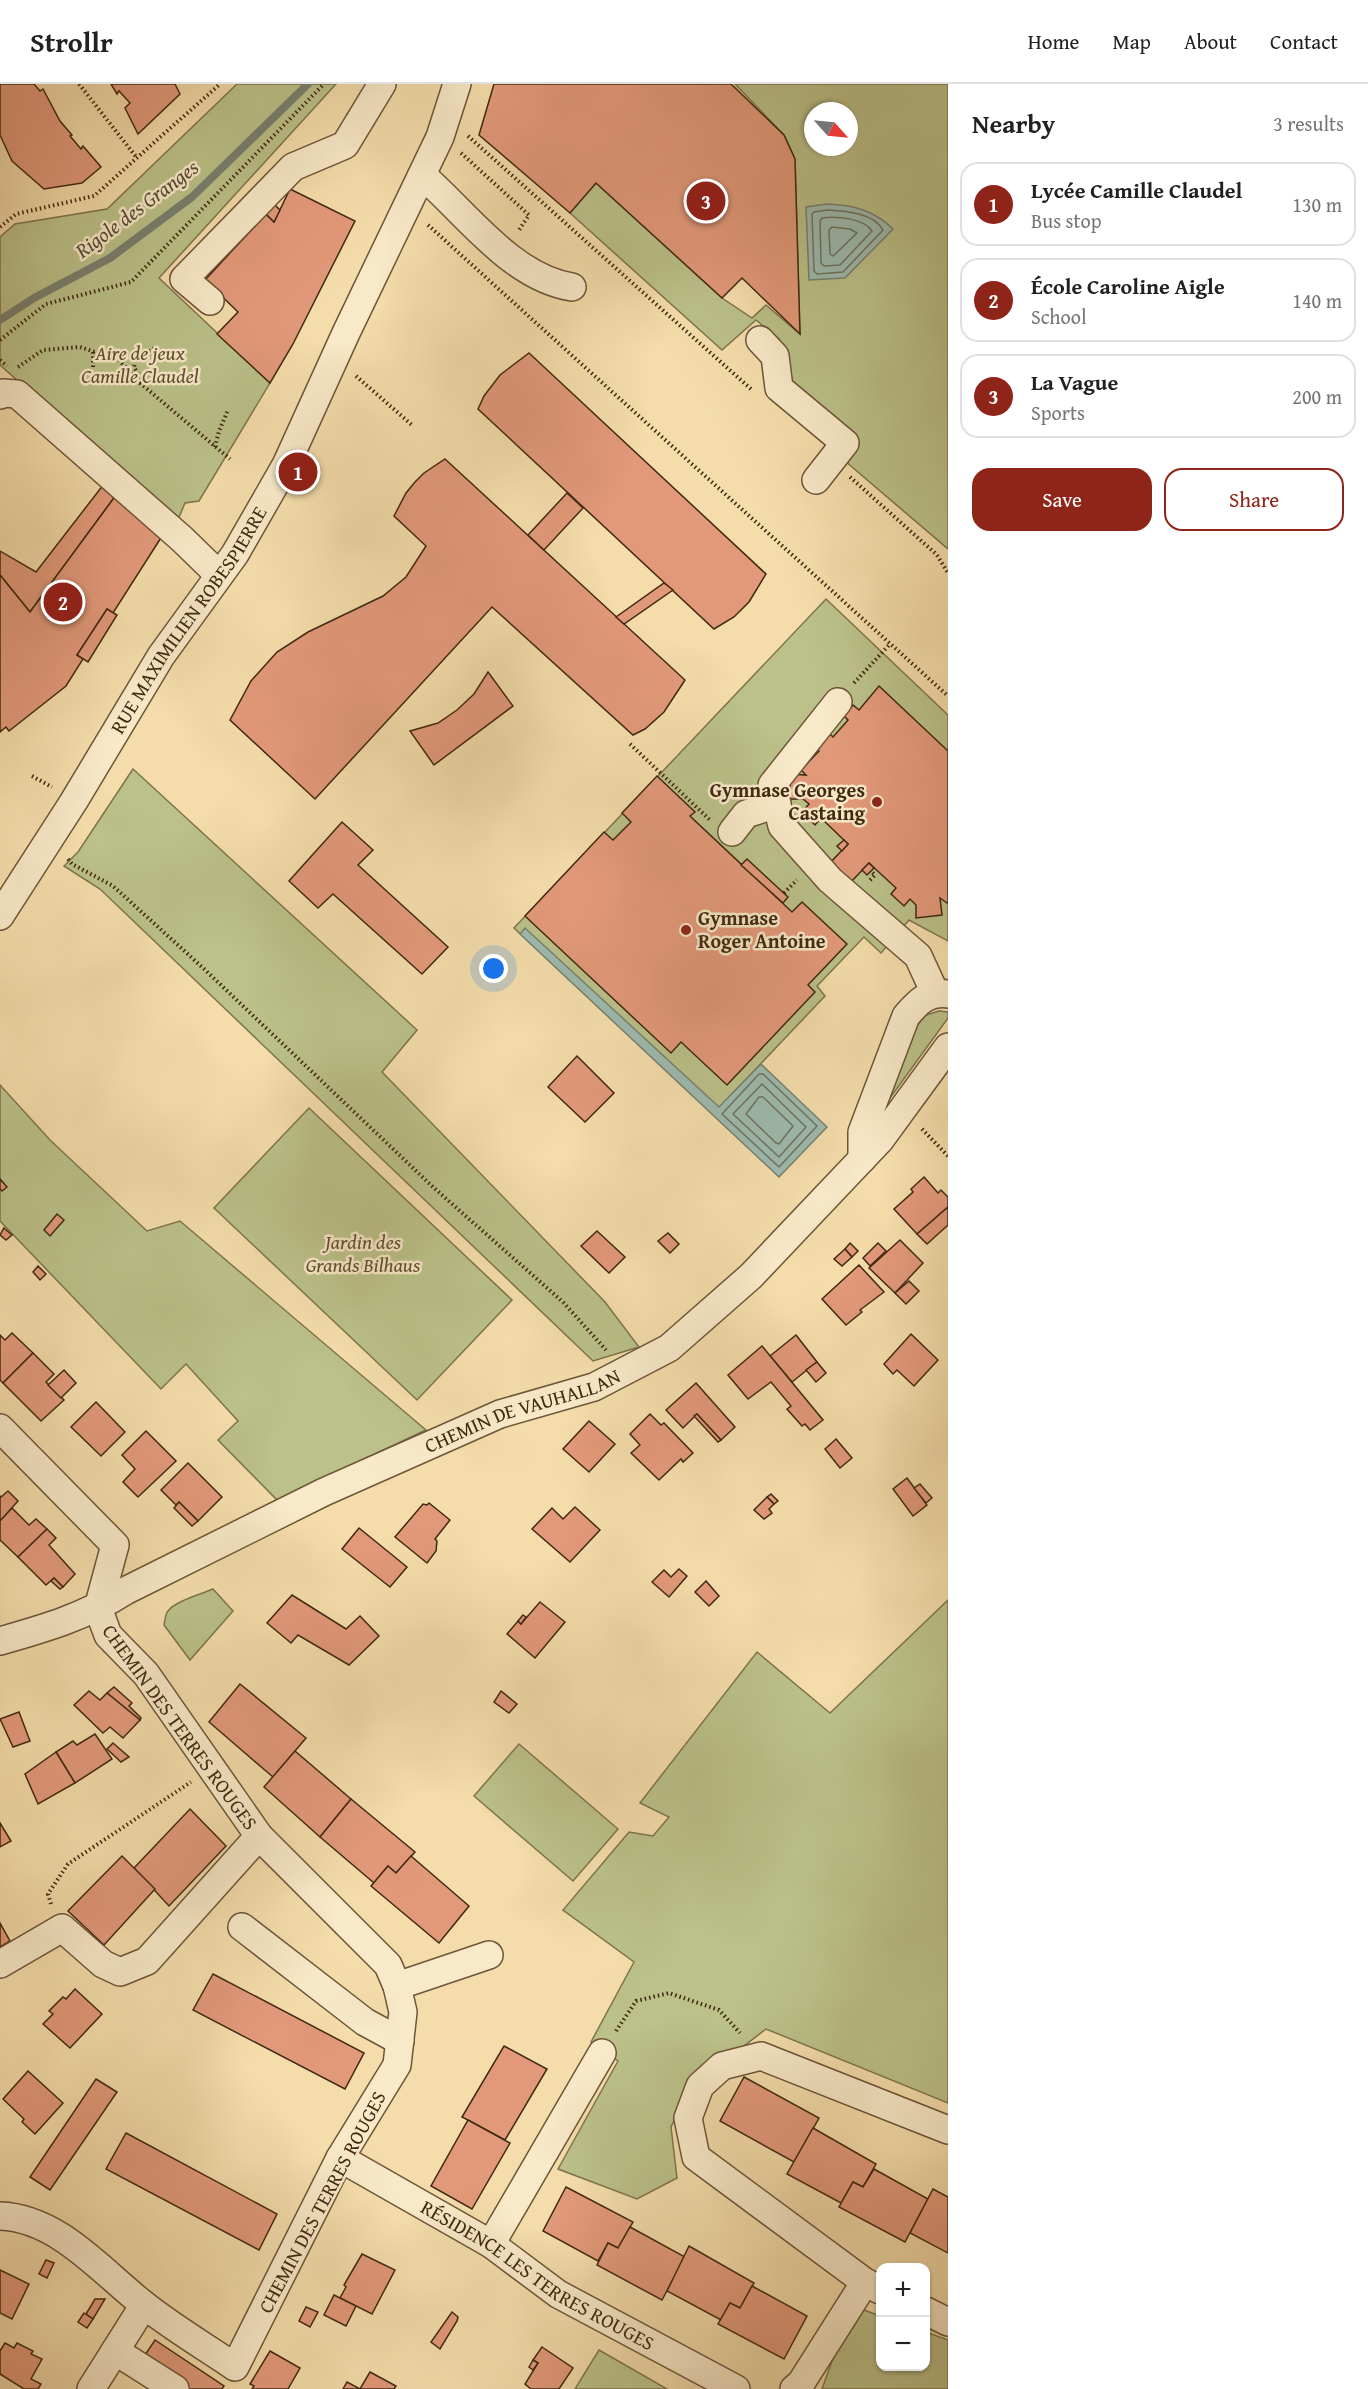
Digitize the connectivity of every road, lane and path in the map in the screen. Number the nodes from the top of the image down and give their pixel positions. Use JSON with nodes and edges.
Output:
{"nodes":[{"id":1,"x":79,"y":84,"type":"edge"},
{"id":2,"x":220,"y":84,"type":"edge"},
{"id":3,"x":324,"y":84,"type":"edge"},
{"id":4,"x":382,"y":84,"type":"edge"},
{"id":5,"x":457,"y":84,"type":"edge"},
{"id":6,"x":469,"y":137,"type":"dead end"},
{"id":7,"x":456,"y":148,"type":"dead end"},
{"id":8,"x":137,"y":158,"type":"junction"},
{"id":9,"x":422,"y":175,"type":"junction"},
{"id":10,"x":423,"y":220,"type":"dead end"},
{"id":11,"x":0,"y":227,"type":"edge"},
{"id":12,"x":505,"y":254,"type":"junction"},
{"id":13,"x":572,"y":287,"type":"dead end"},
{"id":14,"x":210,"y":301,"type":"dead end"},
{"id":15,"x":0,"y":340,"type":"edge"},
{"id":16,"x":760,"y":340,"type":"dead end"},
{"id":17,"x":136,"y":346,"type":"dead end"},
{"id":18,"x":156,"y":347,"type":"dead end"},
{"id":19,"x":93,"y":352,"type":"junction"},
{"id":20,"x":335,"y":357,"type":"junction"},
{"id":21,"x":136,"y":360,"type":"junction"},
{"id":22,"x":93,"y":367,"type":"dead end"},
{"id":23,"x":13,"y":371,"type":"dead end"},
{"id":24,"x":140,"y":383,"type":"junction"},
{"id":25,"x":752,"y":390,"type":"dead end"},
{"id":26,"x":0,"y":395,"type":"edge"},
{"id":27,"x":228,"y":410,"type":"dead end"},
{"id":28,"x":412,"y":425,"type":"dead end"},
{"id":29,"x":215,"y":447,"type":"junction"},
{"id":30,"x":230,"y":459,"type":"dead end"},
{"id":31,"x":849,"y":476,"type":"dead end"},
{"id":32,"x":816,"y":480,"type":"dead end"},
{"id":33,"x":948,"y":573,"type":"edge"},
{"id":34,"x":219,"y":575,"type":"junction"},
{"id":35,"x":891,"y":644,"type":"junction"},
{"id":36,"x":948,"y":696,"type":"edge"},
{"id":37,"x":838,"y":702,"type":"joint"},
{"id":38,"x":630,"y":744,"type":"dead end"},
{"id":39,"x":32,"y":776,"type":"dead end"},
{"id":40,"x":56,"y":789,"type":"dead end"},
{"id":41,"x":777,"y":804,"type":"junction"},
{"id":42,"x":732,"y":832,"type":"joint"},
{"id":43,"x":66,"y":857,"type":"dead end"},
{"id":44,"x":0,"y":916,"type":"edge"},
{"id":45,"x":942,"y":993,"type":"edge"},
{"id":46,"x":948,"y":1047,"type":"edge"},
{"id":47,"x":902,"y":1110,"type":"junction"},
{"id":48,"x":948,"y":1156,"type":"edge"},
{"id":49,"x":862,"y":1159,"type":"junction"},
{"id":50,"x":625,"y":1371,"type":"junction"},
{"id":51,"x":0,"y":1428,"type":"edge"},
{"id":52,"x":98,"y":1608,"type":"junction"},
{"id":53,"x":0,"y":1641,"type":"edge"},
{"id":54,"x":211,"y":1768,"type":"junction"},
{"id":55,"x":260,"y":1836,"type":"junction"},
{"id":56,"x":242,"y":1927,"type":"dead end"},
{"id":57,"x":59,"y":1929,"type":"junction"},
{"id":58,"x":489,"y":1955,"type":"dead end"},
{"id":59,"x":0,"y":1964,"type":"edge"},
{"id":60,"x":397,"y":1986,"type":"junction"},
{"id":61,"x":400,"y":2041,"type":"junction"},
{"id":62,"x":602,"y":2053,"type":"joint"},
{"id":63,"x":761,"y":2056,"type":"junction"},
{"id":64,"x":948,"y":2130,"type":"edge"},
{"id":65,"x":340,"y":2158,"type":"junction"},
{"id":66,"x":0,"y":2216,"type":"edge"},
{"id":67,"x":491,"y":2244,"type":"junction"},
{"id":68,"x":873,"y":2286,"type":"edge"},
{"id":69,"x":144,"y":2305,"type":"junction"},
{"id":70,"x":930,"y":2313,"type":"edge"},
{"id":71,"x":948,"y":2322,"type":"edge"},
{"id":72,"x":115,"y":2351,"type":"junction"},
{"id":73,"x":91,"y":2389,"type":"edge"},
{"id":74,"x":176,"y":2389,"type":"edge"},
{"id":75,"x":736,"y":2389,"type":"edge"},
{"id":76,"x":794,"y":2389,"type":"edge"}],
"edges":[{"from":1,"to":8,"type":"path"},
{"from":2,"to":8,"type":"path"},
{"from":3,"to":15,"type":"path"},
{"from":4,"to":14,"type":"street"},
{"from":5,"to":9,"type":"street","name":"RUE MAXIMILIEN ROBESPIERRE"},
{"from":6,"to":25,"type":"path"},
{"from":7,"to":12,"type":"path"},
{"from":8,"to":11,"type":"path"},
{"from":9,"to":12,"type":"street"},
{"from":9,"to":20,"type":"street","name":"RUE MAXIMILIEN ROBESPIERRE"},
{"from":10,"to":35,"type":"path"},
{"from":12,"to":13,"type":"street"},
{"from":16,"to":32,"type":"street"},
{"from":17,"to":21,"type":"path"},
{"from":18,"to":21,"type":"path"},
{"from":19,"to":22,"type":"path"},
{"from":19,"to":23,"type":"path"},
{"from":19,"to":24,"type":"path"},
{"from":20,"to":28,"type":"path"},
{"from":20,"to":34,"type":"street","name":"RUE MAXIMILIEN ROBESPIERRE"},
{"from":21,"to":24,"type":"path"},
{"from":24,"to":29,"type":"path"},
{"from":26,"to":34,"type":"street"},
{"from":27,"to":29,"type":"path"},
{"from":29,"to":30,"type":"path"},
{"from":31,"to":33,"type":"path"},
{"from":34,"to":44,"type":"street","name":"RUE MAXIMILIEN ROBESPIERRE"},
{"from":35,"to":36,"type":"path"},
{"from":35,"to":37,"type":"path"},
{"from":37,"to":41,"type":"street"},
{"from":38,"to":42,"type":"path"},
{"from":39,"to":40,"type":"path"},
{"from":41,"to":42,"type":"street"},
{"from":41,"to":45,"type":"street"},
{"from":43,"to":50,"type":"path"},
{"from":45,"to":49,"type":"street"},
{"from":46,"to":47,"type":"street","name":"CHEMIN DE VAUHALLAN"},
{"from":47,"to":48,"type":"path"},
{"from":47,"to":49,"type":"street","name":"CHEMIN DE VAUHALLAN"},
{"from":49,"to":50,"type":"street","name":"CHEMIN DE VAUHALLAN"},
{"from":50,"to":52,"type":"street","name":"CHEMIN DE VAUHALLAN"},
{"from":51,"to":52,"type":"street"},
{"from":52,"to":53,"type":"street","name":"CHEMIN DE VAUHALLAN"},
{"from":52,"to":54,"type":"street","name":"CHEMIN DES TERRES ROUGES"},
{"from":54,"to":55,"type":"street","name":"CHEMIN DES TERRES ROUGES"},
{"from":54,"to":57,"type":"path"},
{"from":55,"to":57,"type":"street"},
{"from":55,"to":60,"type":"street","name":"CHEMIN DES TERRES ROUGES"},
{"from":56,"to":61,"type":"street"},
{"from":57,"to":59,"type":"street"},
{"from":58,"to":60,"type":"street"},
{"from":60,"to":61,"type":"street","name":"CHEMIN DES TERRES ROUGES"},
{"from":61,"to":65,"type":"street","name":"CHEMIN DES TERRES ROUGES"},
{"from":62,"to":63,"type":"path"},
{"from":62,"to":67,"type":"street"},
{"from":63,"to":64,"type":"street"},
{"from":63,"to":68,"type":"street"},
{"from":65,"to":67,"type":"street","name":"RÉSIDENCE LES TERRES ROUGES"},
{"from":65,"to":69,"type":"street","name":"CHEMIN DES TERRES ROUGES"},
{"from":66,"to":69,"type":"street","name":"CHEMIN DES TERRES ROUGES"},
{"from":67,"to":75,"type":"street","name":"RÉSIDENCE LES TERRES ROUGES"},
{"from":68,"to":76,"type":"street"},
{"from":69,"to":72,"type":"street"},
{"from":70,"to":71,"type":"street"},
{"from":72,"to":73,"type":"street"},
{"from":72,"to":74,"type":"street"}]}
